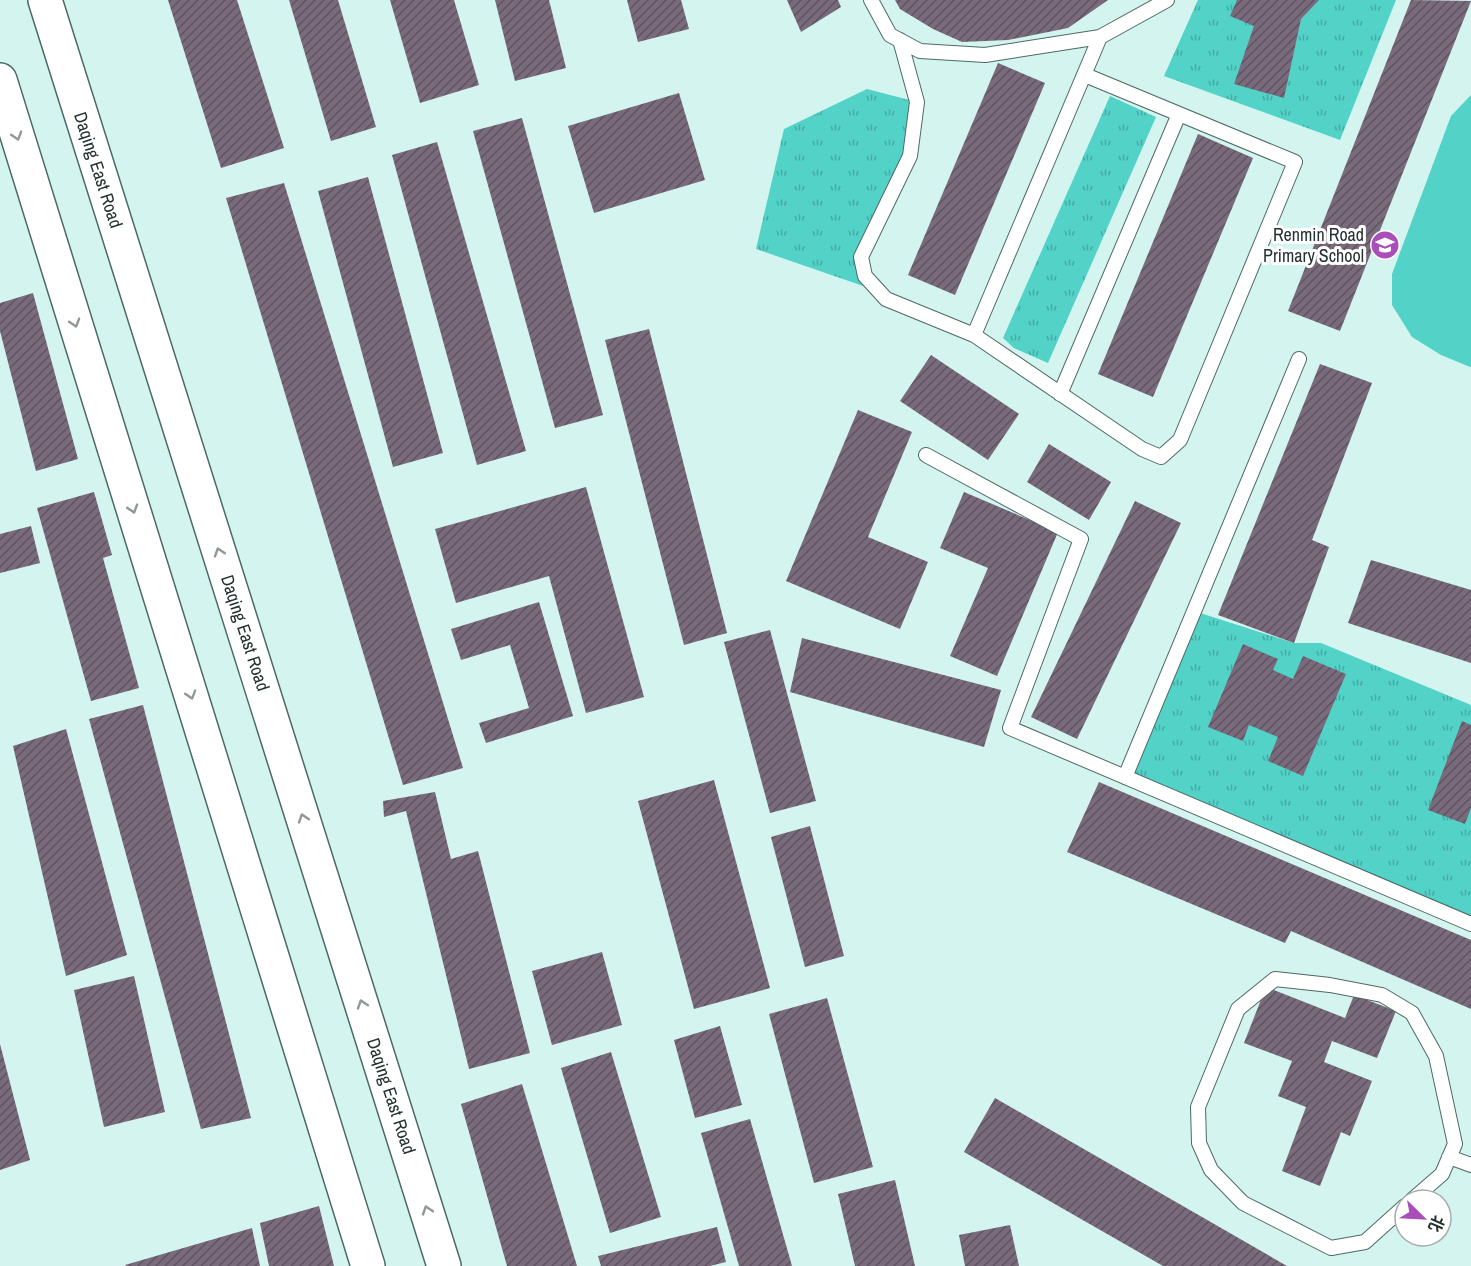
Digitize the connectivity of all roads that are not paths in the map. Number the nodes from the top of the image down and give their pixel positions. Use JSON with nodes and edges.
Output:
{"nodes":[{"id":1,"x":45,"y":0,"type":"edge"},
{"id":2,"x":871,"y":0,"type":"edge"},
{"id":3,"x":1167,"y":0,"type":"edge"},
{"id":4,"x":1100,"y":36,"type":"junction"},
{"id":5,"x":900,"y":40,"type":"junction"},
{"id":6,"x":1084,"y":75,"type":"junction"},
{"id":7,"x":0,"y":80,"type":"edge"},
{"id":8,"x":1179,"y":114,"type":"junction"},
{"id":9,"x":974,"y":335,"type":"junction"},
{"id":10,"x":1299,"y":359,"type":"dead end"},
{"id":11,"x":1060,"y":394,"type":"junction"},
{"id":12,"x":926,"y":455,"type":"dead end"},
{"id":13,"x":1125,"y":777,"type":"junction"},
{"id":14,"x":1471,"y":924,"type":"edge"},
{"id":15,"x":1449,"y":1157,"type":"junction"},
{"id":16,"x":1471,"y":1165,"type":"edge"},
{"id":17,"x":1426,"y":1188,"type":"edge"},
{"id":18,"x":1393,"y":1217,"type":"edge"},
{"id":19,"x":368,"y":1266,"type":"edge"},
{"id":20,"x":444,"y":1266,"type":"edge"}],
"edges":[{"from":20,"to":1,"type":"main road","name":"Daqing East Road","one_way":true},
{"from":2,"to":5,"type":"lane"},
{"from":3,"to":4,"type":"lane"},
{"from":4,"to":5,"type":"lane"},
{"from":4,"to":6,"type":"lane"},
{"from":5,"to":9,"type":"lane"},
{"from":6,"to":8,"type":"lane"},
{"from":6,"to":9,"type":"lane"},
{"from":7,"to":19,"type":"main road","one_way":true},
{"from":8,"to":11,"type":"lane"},
{"from":8,"to":11,"type":"lane"},
{"from":9,"to":11,"type":"lane"},
{"from":10,"to":13,"type":"lane"},
{"from":12,"to":13,"type":"lane"},
{"from":13,"to":14,"type":"lane"},
{"from":15,"to":16,"type":"lane"},
{"from":15,"to":17,"type":"lane"},
{"from":15,"to":18,"type":"lane"}]}
